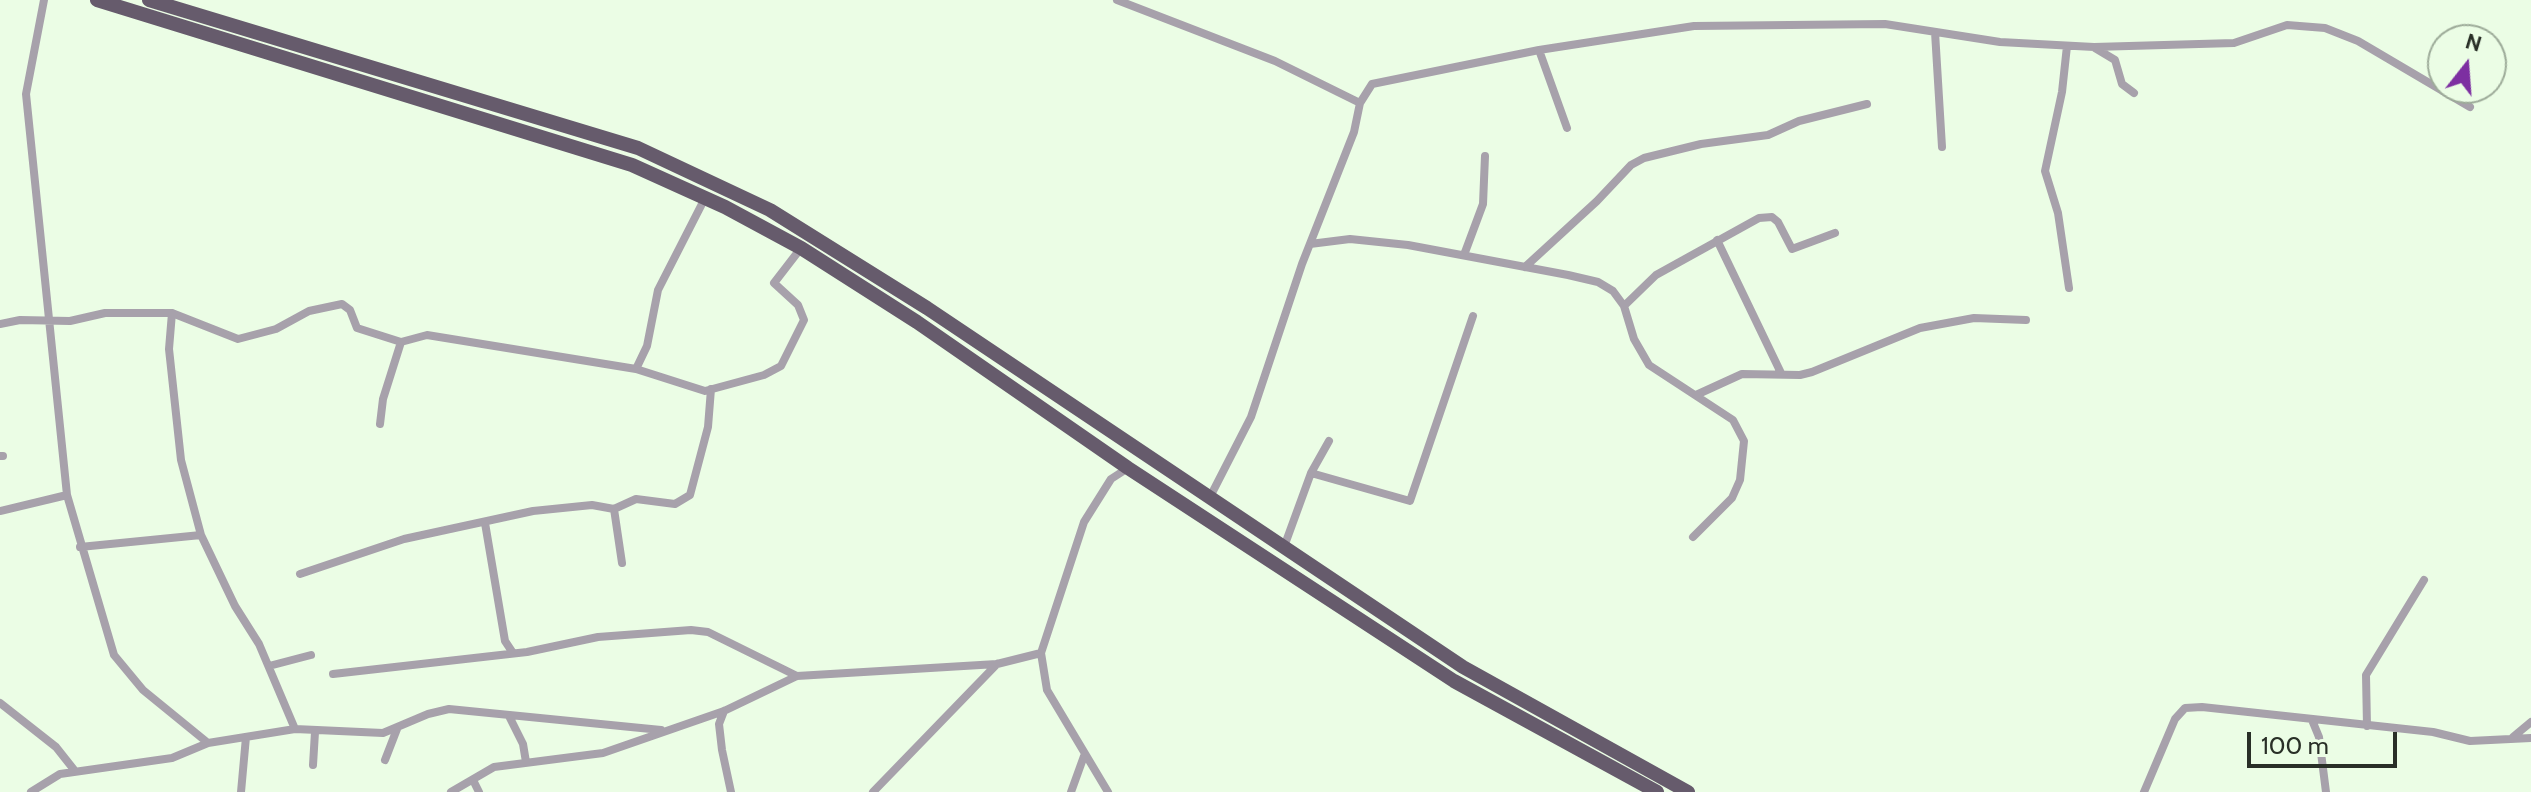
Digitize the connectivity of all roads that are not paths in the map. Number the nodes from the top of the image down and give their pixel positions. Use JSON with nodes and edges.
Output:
{"nodes":[{"id":1,"x":44,"y":0,"type":"edge"},
{"id":2,"x":97,"y":0,"type":"edge"},
{"id":3,"x":149,"y":0,"type":"edge"},
{"id":4,"x":1117,"y":0,"type":"edge"},
{"id":5,"x":1935,"y":32,"type":"junction"},
{"id":6,"x":2067,"y":46,"type":"junction"},
{"id":7,"x":2094,"y":47,"type":"junction"},
{"id":8,"x":1539,"y":50,"type":"junction"},
{"id":9,"x":2134,"y":93,"type":"dead end"},
{"id":10,"x":1360,"y":103,"type":"junction"},
{"id":11,"x":1867,"y":104,"type":"dead end"},
{"id":12,"x":2470,"y":107,"type":"dead end"},
{"id":13,"x":1567,"y":128,"type":"dead end"},
{"id":14,"x":1942,"y":147,"type":"dead end"},
{"id":15,"x":1485,"y":156,"type":"dead end"},
{"id":16,"x":705,"y":198,"type":"junction"},
{"id":17,"x":783,"y":218,"type":"junction"},
{"id":18,"x":774,"y":233,"type":"junction"},
{"id":19,"x":1835,"y":233,"type":"dead end"},
{"id":20,"x":1717,"y":240,"type":"junction"},
{"id":21,"x":1310,"y":244,"type":"junction"},
{"id":22,"x":801,"y":248,"type":"junction"},
{"id":23,"x":1464,"y":255,"type":"junction"},
{"id":24,"x":1525,"y":267,"type":"junction"},
{"id":25,"x":2069,"y":288,"type":"dead end"},
{"id":26,"x":1624,"y":306,"type":"junction"},
{"id":27,"x":172,"y":313,"type":"junction"},
{"id":28,"x":1473,"y":316,"type":"dead end"},
{"id":29,"x":52,"y":319,"type":"junction"},
{"id":30,"x":2026,"y":320,"type":"dead end"},
{"id":31,"x":0,"y":324,"type":"edge"},
{"id":32,"x":401,"y":342,"type":"junction"},
{"id":33,"x":636,"y":369,"type":"junction"},
{"id":34,"x":1781,"y":373,"type":"junction"},
{"id":35,"x":711,"y":389,"type":"junction"},
{"id":36,"x":1696,"y":395,"type":"junction"},
{"id":37,"x":380,"y":424,"type":"dead end"},
{"id":38,"x":1329,"y":441,"type":"dead end"},
{"id":39,"x":1128,"y":468,"type":"junction"},
{"id":40,"x":1311,"y":473,"type":"junction"},
{"id":41,"x":67,"y":495,"type":"junction"},
{"id":42,"x":1210,"y":497,"type":"junction"},
{"id":43,"x":614,"y":509,"type":"junction"},
{"id":44,"x":0,"y":511,"type":"edge"},
{"id":45,"x":485,"y":523,"type":"junction"},
{"id":46,"x":201,"y":535,"type":"junction"},
{"id":47,"x":1693,"y":537,"type":"dead end"},
{"id":48,"x":80,"y":547,"type":"junction"},
{"id":49,"x":1284,"y":547,"type":"junction"},
{"id":50,"x":622,"y":563,"type":"dead end"},
{"id":51,"x":300,"y":574,"type":"dead end"},
{"id":52,"x":2424,"y":580,"type":"dead end"},
{"id":53,"x":505,"y":641,"type":"junction"},
{"id":54,"x":513,"y":653,"type":"junction"},
{"id":55,"x":1041,"y":653,"type":"junction"},
{"id":56,"x":311,"y":655,"type":"dead end"},
{"id":57,"x":499,"y":655,"type":"junction"},
{"id":58,"x":997,"y":664,"type":"junction"},
{"id":59,"x":269,"y":666,"type":"junction"},
{"id":60,"x":333,"y":674,"type":"dead end"},
{"id":61,"x":797,"y":676,"type":"junction"},
{"id":62,"x":0,"y":703,"type":"edge"},
{"id":63,"x":724,"y":711,"type":"junction"},
{"id":64,"x":509,"y":716,"type":"junction"},
{"id":65,"x":2312,"y":720,"type":"junction"},
{"id":66,"x":2531,"y":722,"type":"edge"},
{"id":67,"x":2367,"y":726,"type":"junction"},
{"id":68,"x":295,"y":729,"type":"junction"},
{"id":69,"x":397,"y":729,"type":"junction"},
{"id":70,"x":662,"y":730,"type":"junction"},
{"id":71,"x":315,"y":732,"type":"junction"},
{"id":72,"x":246,"y":737,"type":"junction"},
{"id":73,"x":2512,"y":737,"type":"junction"},
{"id":74,"x":2531,"y":738,"type":"edge"},
{"id":75,"x":208,"y":743,"type":"junction"},
{"id":76,"x":1084,"y":756,"type":"junction"},
{"id":77,"x":385,"y":760,"type":"dead end"},
{"id":78,"x":526,"y":762,"type":"junction"},
{"id":79,"x":313,"y":765,"type":"dead end"},
{"id":80,"x":75,"y":771,"type":"junction"},
{"id":81,"x":473,"y":780,"type":"junction"},
{"id":82,"x":31,"y":792,"type":"edge"},
{"id":83,"x":241,"y":792,"type":"edge"},
{"id":84,"x":451,"y":792,"type":"edge"},
{"id":85,"x":479,"y":792,"type":"edge"},
{"id":86,"x":731,"y":792,"type":"edge"},
{"id":87,"x":873,"y":792,"type":"edge"},
{"id":88,"x":1071,"y":792,"type":"edge"},
{"id":89,"x":1108,"y":792,"type":"edge"},
{"id":90,"x":1657,"y":792,"type":"edge"},
{"id":91,"x":1688,"y":792,"type":"edge"},
{"id":92,"x":2144,"y":792,"type":"edge"},
{"id":93,"x":2326,"y":792,"type":"edge"}],
"edges":[{"from":1,"to":29,"type":"street"},
{"from":2,"to":16,"type":"main road"},
{"from":3,"to":17,"type":"main road"},
{"from":4,"to":10,"type":"street"},
{"from":5,"to":6,"type":"street"},
{"from":5,"to":8,"type":"street"},
{"from":5,"to":14,"type":"street"},
{"from":6,"to":7,"type":"street"},
{"from":6,"to":25,"type":"street"},
{"from":7,"to":9,"type":"street"},
{"from":7,"to":12,"type":"street"},
{"from":8,"to":10,"type":"street"},
{"from":8,"to":13,"type":"street"},
{"from":10,"to":21,"type":"street"},
{"from":11,"to":24,"type":"street"},
{"from":15,"to":23,"type":"street"},
{"from":16,"to":18,"type":"main road"},
{"from":16,"to":33,"type":"street"},
{"from":17,"to":18,"type":"main road"},
{"from":17,"to":42,"type":"main road"},
{"from":18,"to":22,"type":"main road"},
{"from":19,"to":20,"type":"street"},
{"from":20,"to":26,"type":"street"},
{"from":20,"to":34,"type":"street"},
{"from":21,"to":23,"type":"street"},
{"from":21,"to":42,"type":"street"},
{"from":22,"to":35,"type":"street"},
{"from":22,"to":39,"type":"main road"},
{"from":23,"to":24,"type":"street"},
{"from":24,"to":26,"type":"street"},
{"from":26,"to":36,"type":"street"},
{"from":27,"to":29,"type":"street"},
{"from":27,"to":32,"type":"street"},
{"from":27,"to":46,"type":"street"},
{"from":28,"to":40,"type":"street"},
{"from":29,"to":31,"type":"street"},
{"from":29,"to":41,"type":"street"},
{"from":30,"to":34,"type":"street"},
{"from":32,"to":33,"type":"street"},
{"from":32,"to":37,"type":"street"},
{"from":33,"to":35,"type":"street"},
{"from":34,"to":36,"type":"street"},
{"from":35,"to":43,"type":"street"},
{"from":36,"to":47,"type":"street"},
{"from":38,"to":40,"type":"street"},
{"from":39,"to":55,"type":"street"},
{"from":39,"to":90,"type":"main road"},
{"from":40,"to":49,"type":"street"},
{"from":41,"to":44,"type":"street"},
{"from":41,"to":48,"type":"street"},
{"from":42,"to":49,"type":"main road"},
{"from":43,"to":45,"type":"street"},
{"from":43,"to":50,"type":"street"},
{"from":45,"to":51,"type":"street"},
{"from":45,"to":53,"type":"street"},
{"from":46,"to":48,"type":"street"},
{"from":46,"to":59,"type":"street"},
{"from":48,"to":75,"type":"street"},
{"from":49,"to":91,"type":"main road"},
{"from":52,"to":67,"type":"street"},
{"from":53,"to":54,"type":"street"},
{"from":53,"to":57,"type":"street"},
{"from":54,"to":57,"type":"street"},
{"from":54,"to":61,"type":"street"},
{"from":55,"to":58,"type":"street"},
{"from":55,"to":76,"type":"street"},
{"from":56,"to":59,"type":"street"},
{"from":57,"to":60,"type":"street"},
{"from":58,"to":61,"type":"street"},
{"from":58,"to":87,"type":"street"},
{"from":59,"to":68,"type":"street"},
{"from":61,"to":63,"type":"street"},
{"from":62,"to":80,"type":"street"},
{"from":63,"to":70,"type":"street"},
{"from":63,"to":86,"type":"street"},
{"from":64,"to":69,"type":"street"},
{"from":64,"to":70,"type":"street"},
{"from":64,"to":78,"type":"street"},
{"from":65,"to":67,"type":"street"},
{"from":65,"to":92,"type":"street"},
{"from":65,"to":93,"type":"street"},
{"from":66,"to":73,"type":"street"},
{"from":67,"to":73,"type":"street"},
{"from":68,"to":71,"type":"street"},
{"from":68,"to":72,"type":"street"},
{"from":69,"to":71,"type":"street"},
{"from":69,"to":77,"type":"street"},
{"from":70,"to":78,"type":"street"},
{"from":71,"to":79,"type":"street"},
{"from":72,"to":75,"type":"street"},
{"from":72,"to":83,"type":"street"},
{"from":73,"to":74,"type":"street"},
{"from":75,"to":80,"type":"street"},
{"from":76,"to":88,"type":"street"},
{"from":76,"to":89,"type":"street"},
{"from":78,"to":81,"type":"street"},
{"from":80,"to":82,"type":"street"},
{"from":81,"to":84,"type":"street"},
{"from":81,"to":85,"type":"street"}]}
